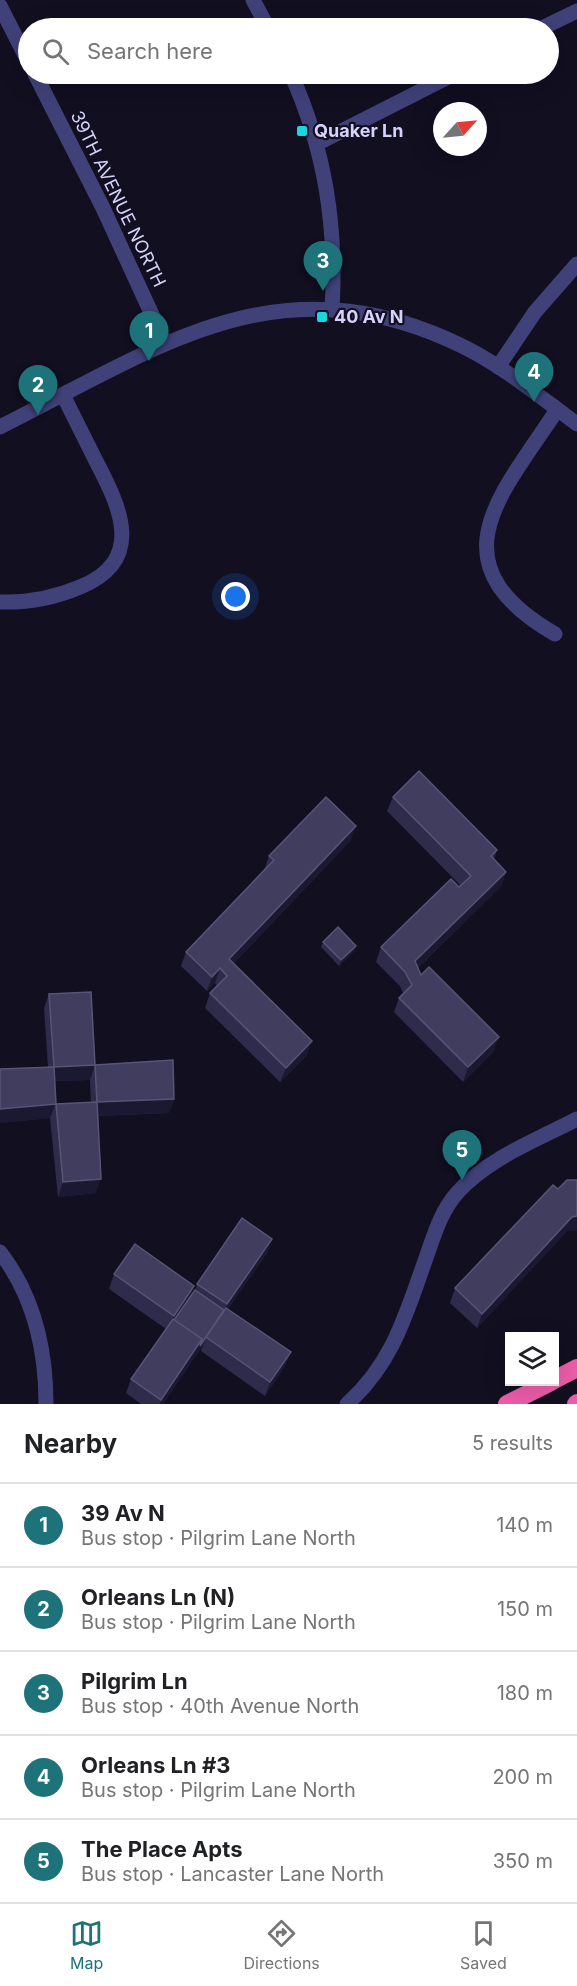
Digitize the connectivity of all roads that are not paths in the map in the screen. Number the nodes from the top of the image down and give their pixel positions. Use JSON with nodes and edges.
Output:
{"nodes":[{"id":1,"x":253,"y":0,"type":"edge"},
{"id":2,"x":0,"y":6,"type":"edge"},
{"id":3,"x":577,"y":11,"type":"edge"},
{"id":4,"x":263,"y":18,"type":"edge"},
{"id":5,"x":559,"y":20,"type":"edge"},
{"id":6,"x":18,"y":41,"type":"edge"},
{"id":7,"x":40,"y":84,"type":"edge"},
{"id":8,"x":295,"y":84,"type":"edge"},
{"id":9,"x":434,"y":84,"type":"edge"},
{"id":10,"x":318,"y":143,"type":"junction"},
{"id":11,"x":577,"y":264,"type":"edge"},
{"id":12,"x":332,"y":310,"type":"junction"},
{"id":13,"x":165,"y":343,"type":"junction"},
{"id":14,"x":498,"y":367,"type":"junction"},
{"id":15,"x":63,"y":395,"type":"junction"},
{"id":16,"x":557,"y":410,"type":"junction"},
{"id":17,"x":577,"y":424,"type":"edge"},
{"id":18,"x":0,"y":427,"type":"edge"},
{"id":19,"x":0,"y":602,"type":"edge"},
{"id":20,"x":555,"y":634,"type":"dead end"},
{"id":21,"x":577,"y":1119,"type":"edge"},
{"id":22,"x":0,"y":1252,"type":"edge"},
{"id":23,"x":577,"y":1368,"type":"edge"},
{"id":24,"x":559,"y":1378,"type":"edge"},
{"id":25,"x":543,"y":1386,"type":"edge"},
{"id":26,"x":46,"y":1404,"type":"edge"},
{"id":27,"x":347,"y":1404,"type":"edge"},
{"id":28,"x":507,"y":1404,"type":"edge"}],
"edges":[{"from":1,"to":4,"type":"street"},
{"from":2,"to":6,"type":"street"},
{"from":3,"to":5,"type":"street"},
{"from":7,"to":13,"type":"street","name":"39TH AVENUE NORTH"},
{"from":8,"to":10,"type":"street"},
{"from":9,"to":10,"type":"street"},
{"from":10,"to":12,"type":"street"},
{"from":11,"to":14,"type":"street"},
{"from":12,"to":13,"type":"street"},
{"from":12,"to":14,"type":"street"},
{"from":13,"to":15,"type":"street"},
{"from":14,"to":16,"type":"street"},
{"from":15,"to":18,"type":"street"},
{"from":15,"to":19,"type":"street"},
{"from":16,"to":17,"type":"street"},
{"from":16,"to":20,"type":"street"},
{"from":21,"to":27,"type":"street"},
{"from":22,"to":26,"type":"street"},
{"from":23,"to":24,"type":"highway"},
{"from":25,"to":28,"type":"highway"}]}
